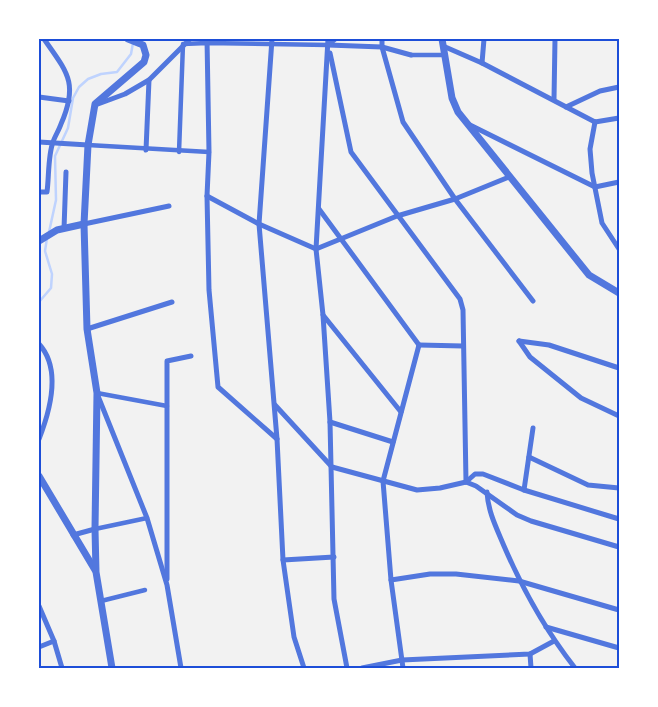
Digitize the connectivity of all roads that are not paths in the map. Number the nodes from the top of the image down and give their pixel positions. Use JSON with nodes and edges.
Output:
{"nodes":[{"id":1,"x":44,"y":39,"type":"edge"},
{"id":2,"x":128,"y":39,"type":"edge"},
{"id":3,"x":190,"y":39,"type":"edge"},
{"id":4,"x":328,"y":39,"type":"edge"},
{"id":5,"x":335,"y":39,"type":"edge"},
{"id":6,"x":382,"y":39,"type":"edge"},
{"id":7,"x":484,"y":39,"type":"edge"},
{"id":8,"x":555,"y":39,"type":"edge"},
{"id":9,"x":207,"y":41,"type":"edge"},
{"id":10,"x":272,"y":41,"type":"edge"},
{"id":11,"x":442,"y":41,"type":"edge"},
{"id":12,"x":183,"y":44,"type":"junction"},
{"id":13,"x":328,"y":45,"type":"junction"},
{"id":14,"x":382,"y":47,"type":"junction"},
{"id":15,"x":411,"y":55,"type":"joint"},
{"id":16,"x":445,"y":55,"type":"junction"},
{"id":17,"x":482,"y":63,"type":"junction"},
{"id":18,"x":149,"y":80,"type":"junction"},
{"id":19,"x":619,"y":87,"type":"edge"},
{"id":20,"x":39,"y":97,"type":"edge"},
{"id":21,"x":554,"y":99,"type":"junction"},
{"id":22,"x":69,"y":101,"type":"junction"},
{"id":23,"x":96,"y":104,"type":"junction"},
{"id":24,"x":566,"y":107,"type":"junction"},
{"id":25,"x":619,"y":118,"type":"edge"},
{"id":26,"x":595,"y":122,"type":"junction"},
{"id":27,"x":468,"y":124,"type":"junction"},
{"id":28,"x":39,"y":142,"type":"edge"},
{"id":29,"x":55,"y":143,"type":"junction"},
{"id":30,"x":88,"y":145,"type":"junction"},
{"id":31,"x":146,"y":150,"type":"junction"},
{"id":32,"x":178,"y":152,"type":"junction"},
{"id":33,"x":209,"y":152,"type":"junction"},
{"id":34,"x":66,"y":172,"type":"dead end"},
{"id":35,"x":509,"y":177,"type":"junction"},
{"id":36,"x":619,"y":182,"type":"edge"},
{"id":37,"x":595,"y":188,"type":"junction"},
{"id":38,"x":39,"y":192,"type":"edge"},
{"id":39,"x":207,"y":196,"type":"junction"},
{"id":40,"x":454,"y":199,"type":"junction"},
{"id":41,"x":169,"y":206,"type":"dead end"},
{"id":42,"x":319,"y":208,"type":"junction"},
{"id":43,"x":397,"y":216,"type":"junction"},
{"id":44,"x":84,"y":224,"type":"junction"},
{"id":45,"x":259,"y":224,"type":"junction"},
{"id":46,"x":60,"y":229,"type":"junction"},
{"id":47,"x":340,"y":240,"type":"junction"},
{"id":48,"x":39,"y":241,"type":"edge"},
{"id":49,"x":618,"y":246,"type":"edge"},
{"id":50,"x":316,"y":249,"type":"junction"},
{"id":51,"x":619,"y":292,"type":"edge"},
{"id":52,"x":533,"y":301,"type":"dead end"},
{"id":53,"x":172,"y":302,"type":"dead end"},
{"id":54,"x":323,"y":315,"type":"junction"},
{"id":55,"x":87,"y":329,"type":"junction"},
{"id":56,"x":39,"y":344,"type":"edge"},
{"id":57,"x":419,"y":346,"type":"junction"},
{"id":58,"x":463,"y":346,"type":"junction"},
{"id":59,"x":191,"y":356,"type":"dead end"},
{"id":60,"x":619,"y":368,"type":"edge"},
{"id":61,"x":97,"y":393,"type":"junction"},
{"id":62,"x":275,"y":405,"type":"junction"},
{"id":63,"x":167,"y":406,"type":"junction"},
{"id":64,"x":401,"y":412,"type":"junction"},
{"id":65,"x":619,"y":416,"type":"edge"},
{"id":66,"x":330,"y":422,"type":"junction"},
{"id":67,"x":533,"y":428,"type":"dead end"},
{"id":68,"x":277,"y":439,"type":"junction"},
{"id":69,"x":39,"y":440,"type":"edge"},
{"id":70,"x":393,"y":442,"type":"junction"},
{"id":71,"x":529,"y":457,"type":"junction"},
{"id":72,"x":332,"y":468,"type":"junction"},
{"id":73,"x":39,"y":476,"type":"edge"},
{"id":74,"x":383,"y":482,"type":"junction"},
{"id":75,"x":466,"y":482,"type":"junction"},
{"id":76,"x":619,"y":488,"type":"edge"},
{"id":77,"x":524,"y":490,"type":"junction"},
{"id":78,"x":487,"y":492,"type":"junction"},
{"id":79,"x":147,"y":518,"type":"junction"},
{"id":80,"x":619,"y":519,"type":"edge"},
{"id":81,"x":95,"y":529,"type":"junction"},
{"id":82,"x":73,"y":534,"type":"junction"},
{"id":83,"x":619,"y":547,"type":"edge"},
{"id":84,"x":334,"y":557,"type":"junction"},
{"id":85,"x":283,"y":560,"type":"junction"},
{"id":86,"x":96,"y":572,"type":"junction"},
{"id":87,"x":391,"y":580,"type":"junction"},
{"id":88,"x":520,"y":581,"type":"junction"},
{"id":89,"x":168,"y":585,"type":"junction"},
{"id":90,"x":145,"y":590,"type":"dead end"},
{"id":91,"x":101,"y":600,"type":"junction"},
{"id":92,"x":39,"y":606,"type":"edge"},
{"id":93,"x":619,"y":610,"type":"edge"},
{"id":94,"x":546,"y":627,"type":"junction"},
{"id":95,"x":54,"y":641,"type":"junction"},
{"id":96,"x":554,"y":641,"type":"junction"},
{"id":97,"x":39,"y":647,"type":"edge"},
{"id":98,"x":619,"y":648,"type":"edge"},
{"id":99,"x":530,"y":654,"type":"junction"},
{"id":100,"x":402,"y":660,"type":"junction"},
{"id":101,"x":62,"y":668,"type":"edge"},
{"id":102,"x":112,"y":668,"type":"edge"},
{"id":103,"x":180,"y":668,"type":"edge"},
{"id":104,"x":304,"y":668,"type":"edge"},
{"id":105,"x":347,"y":668,"type":"edge"},
{"id":106,"x":362,"y":668,"type":"edge"},
{"id":107,"x":403,"y":668,"type":"edge"},
{"id":108,"x":530,"y":668,"type":"edge"},
{"id":109,"x":575,"y":668,"type":"edge"}],
"edges":[{"from":1,"to":22,"type":"street"},
{"from":2,"to":23,"type":"street"},
{"from":3,"to":12,"type":"street"},
{"from":4,"to":13,"type":"street"},
{"from":5,"to":13,"type":"street"},
{"from":6,"to":14,"type":"street"},
{"from":7,"to":17,"type":"street"},
{"from":8,"to":21,"type":"street"},
{"from":9,"to":10,"type":"street"},
{"from":9,"to":12,"type":"street"},
{"from":9,"to":33,"type":"street"},
{"from":10,"to":13,"type":"street"},
{"from":10,"to":45,"type":"street"},
{"from":11,"to":16,"type":"street"},
{"from":11,"to":17,"type":"street"},
{"from":12,"to":18,"type":"street"},
{"from":12,"to":32,"type":"street"},
{"from":13,"to":14,"type":"street"},
{"from":13,"to":42,"type":"street"},
{"from":13,"to":43,"type":"street"},
{"from":14,"to":15,"type":"street"},
{"from":14,"to":40,"type":"street"},
{"from":15,"to":16,"type":"street"},
{"from":16,"to":27,"type":"street"},
{"from":17,"to":21,"type":"street"},
{"from":18,"to":23,"type":"street"},
{"from":18,"to":31,"type":"street"},
{"from":19,"to":24,"type":"street"},
{"from":20,"to":22,"type":"street"},
{"from":21,"to":24,"type":"street"},
{"from":22,"to":29,"type":"street"},
{"from":23,"to":30,"type":"street"},
{"from":24,"to":26,"type":"street"},
{"from":25,"to":26,"type":"street"},
{"from":26,"to":37,"type":"street"},
{"from":27,"to":35,"type":"street"},
{"from":27,"to":37,"type":"street"},
{"from":28,"to":29,"type":"street"},
{"from":29,"to":30,"type":"street"},
{"from":29,"to":38,"type":"street"},
{"from":30,"to":31,"type":"street"},
{"from":30,"to":44,"type":"street"},
{"from":31,"to":32,"type":"street"},
{"from":32,"to":33,"type":"street"},
{"from":33,"to":39,"type":"street"},
{"from":34,"to":46,"type":"street"},
{"from":35,"to":40,"type":"street"},
{"from":35,"to":51,"type":"street"},
{"from":36,"to":37,"type":"street"},
{"from":37,"to":49,"type":"street"},
{"from":39,"to":45,"type":"street"},
{"from":39,"to":68,"type":"street"},
{"from":40,"to":43,"type":"street"},
{"from":40,"to":52,"type":"street"},
{"from":41,"to":44,"type":"street"},
{"from":42,"to":47,"type":"street"},
{"from":42,"to":50,"type":"street"},
{"from":43,"to":47,"type":"street"},
{"from":43,"to":58,"type":"street"},
{"from":44,"to":46,"type":"street"},
{"from":44,"to":55,"type":"street"},
{"from":45,"to":50,"type":"street"},
{"from":45,"to":62,"type":"street"},
{"from":46,"to":48,"type":"street"},
{"from":47,"to":50,"type":"street"},
{"from":47,"to":57,"type":"street"},
{"from":50,"to":54,"type":"street"},
{"from":53,"to":55,"type":"street"},
{"from":54,"to":64,"type":"street"},
{"from":54,"to":66,"type":"street"},
{"from":55,"to":61,"type":"street"},
{"from":56,"to":69,"type":"street"},
{"from":57,"to":58,"type":"street"},
{"from":57,"to":64,"type":"street"},
{"from":58,"to":75,"type":"street"},
{"from":59,"to":63,"type":"street"},
{"from":60,"to":65,"type":"street"},
{"from":61,"to":63,"type":"street"},
{"from":61,"to":79,"type":"street"},
{"from":61,"to":81,"type":"street"},
{"from":62,"to":68,"type":"street"},
{"from":62,"to":72,"type":"street"},
{"from":63,"to":89,"type":"street"},
{"from":64,"to":70,"type":"street"},
{"from":66,"to":70,"type":"street"},
{"from":66,"to":72,"type":"street"},
{"from":67,"to":71,"type":"street"},
{"from":68,"to":85,"type":"street"},
{"from":70,"to":74,"type":"street"},
{"from":71,"to":76,"type":"street"},
{"from":71,"to":77,"type":"street"},
{"from":72,"to":74,"type":"street"},
{"from":72,"to":84,"type":"street"},
{"from":73,"to":82,"type":"street"},
{"from":74,"to":75,"type":"street"},
{"from":74,"to":87,"type":"street"},
{"from":75,"to":77,"type":"street"},
{"from":75,"to":78,"type":"street"},
{"from":77,"to":80,"type":"street"},
{"from":78,"to":83,"type":"street"},
{"from":78,"to":88,"type":"street"},
{"from":79,"to":81,"type":"street"},
{"from":79,"to":89,"type":"street"},
{"from":81,"to":82,"type":"street"},
{"from":81,"to":86,"type":"street"},
{"from":82,"to":86,"type":"street"},
{"from":84,"to":85,"type":"street"},
{"from":84,"to":105,"type":"street"},
{"from":85,"to":104,"type":"street"},
{"from":86,"to":91,"type":"street"},
{"from":87,"to":88,"type":"street"},
{"from":87,"to":100,"type":"street"},
{"from":88,"to":93,"type":"street"},
{"from":88,"to":94,"type":"street"},
{"from":89,"to":103,"type":"street"},
{"from":90,"to":91,"type":"street"},
{"from":91,"to":102,"type":"street"},
{"from":92,"to":95,"type":"street"},
{"from":94,"to":96,"type":"street"},
{"from":94,"to":98,"type":"street"},
{"from":95,"to":97,"type":"street"},
{"from":95,"to":101,"type":"street"},
{"from":96,"to":99,"type":"street"},
{"from":96,"to":109,"type":"street"},
{"from":99,"to":100,"type":"street"},
{"from":99,"to":108,"type":"street"},
{"from":100,"to":106,"type":"street"},
{"from":100,"to":107,"type":"street"}]}
